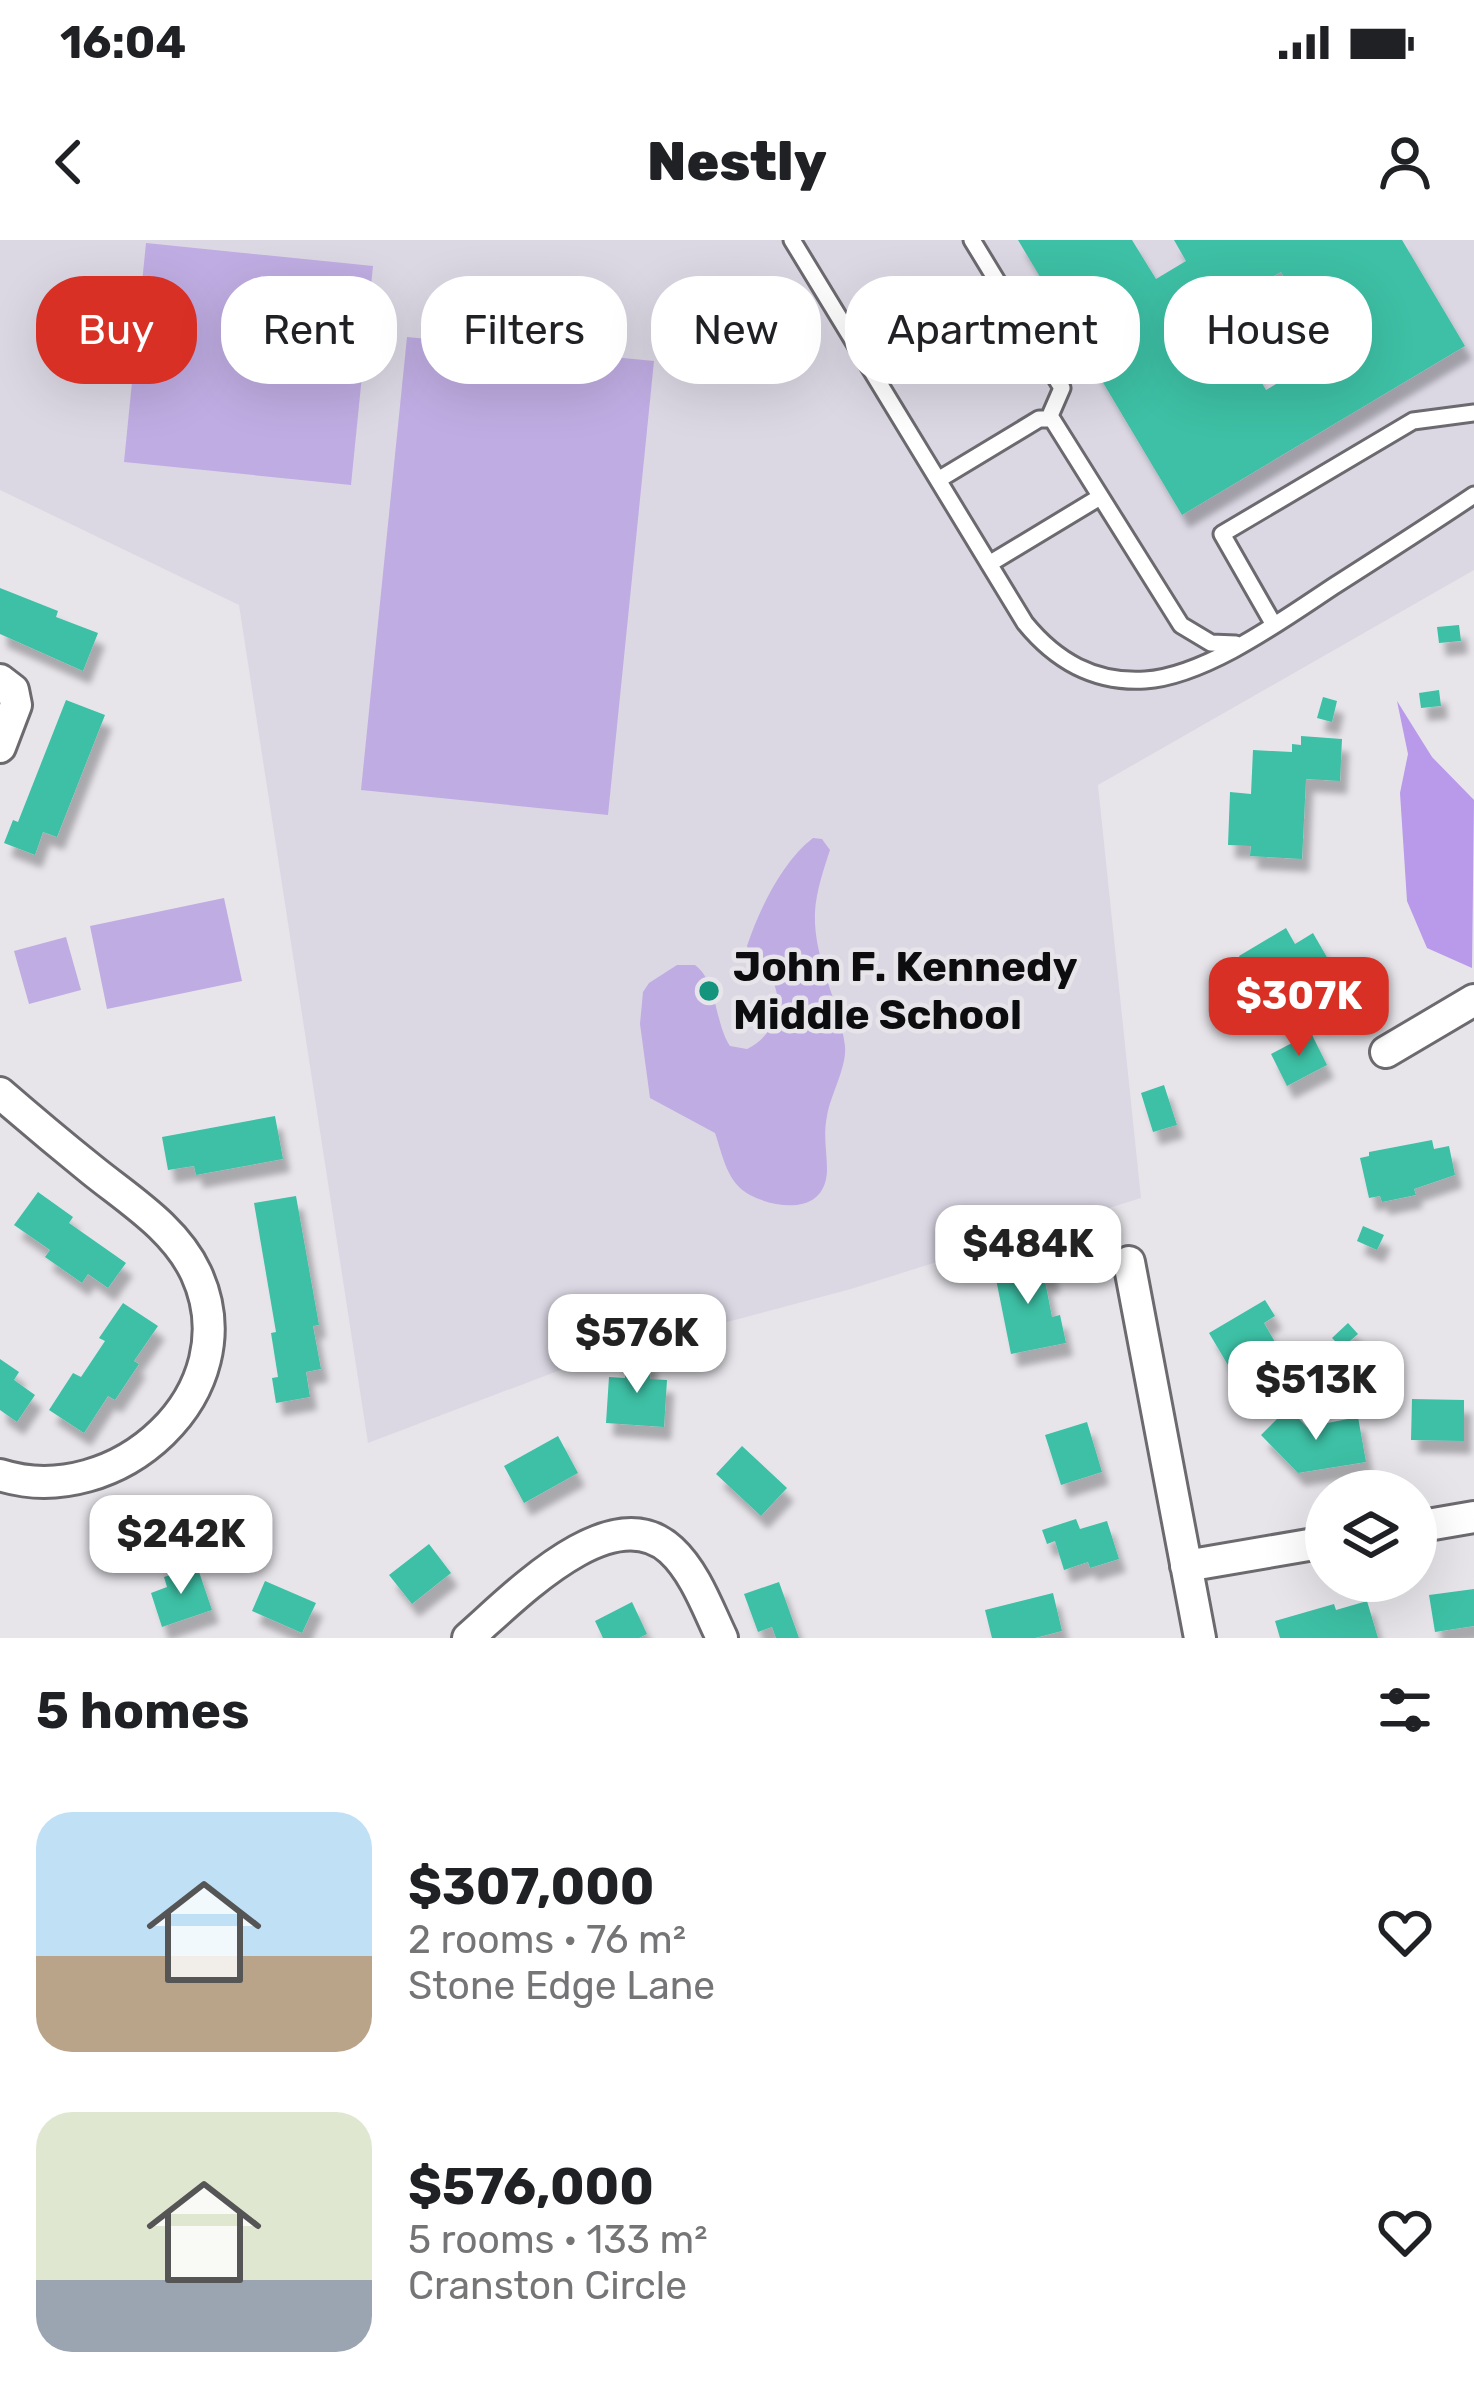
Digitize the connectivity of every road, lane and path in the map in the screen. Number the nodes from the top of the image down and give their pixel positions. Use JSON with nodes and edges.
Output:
{"nodes":[{"id":1,"x":792,"y":240,"type":"edge"},
{"id":2,"x":972,"y":240,"type":"edge"},
{"id":3,"x":1474,"y":413,"type":"edge"},
{"id":4,"x":1049,"y":418,"type":"junction"},
{"id":5,"x":938,"y":480,"type":"junction"},
{"id":6,"x":1474,"y":495,"type":"edge"},
{"id":7,"x":1100,"y":497,"type":"junction"},
{"id":8,"x":989,"y":564,"type":"junction"},
{"id":9,"x":1274,"y":625,"type":"junction"},
{"id":10,"x":1245,"y":644,"type":"junction"},
{"id":11,"x":0,"y":680,"type":"edge"},
{"id":12,"x":0,"y":747,"type":"edge"},
{"id":13,"x":1474,"y":1000,"type":"edge"},
{"id":14,"x":1386,"y":1052,"type":"dead end"},
{"id":15,"x":0,"y":1093,"type":"edge"},
{"id":16,"x":1129,"y":1262,"type":"dead end"},
{"id":17,"x":0,"y":1475,"type":"edge"},
{"id":18,"x":1474,"y":1517,"type":"edge"},
{"id":19,"x":1437,"y":1523,"type":"edge"},
{"id":20,"x":1305,"y":1545,"type":"edge"},
{"id":21,"x":1186,"y":1565,"type":"junction"},
{"id":22,"x":469,"y":1638,"type":"edge"},
{"id":23,"x":722,"y":1638,"type":"edge"},
{"id":24,"x":1200,"y":1638,"type":"edge"}],
"edges":[{"from":1,"to":5,"type":"lane"},
{"from":2,"to":4,"type":"lane"},
{"from":3,"to":9,"type":"lane"},
{"from":4,"to":5,"type":"lane"},
{"from":4,"to":7,"type":"lane"},
{"from":5,"to":8,"type":"lane"},
{"from":6,"to":9,"type":"lane"},
{"from":7,"to":8,"type":"lane"},
{"from":7,"to":10,"type":"lane"},
{"from":8,"to":10,"type":"lane"},
{"from":9,"to":10,"type":"lane"},
{"from":11,"to":12,"type":"street"},
{"from":13,"to":14,"type":"street"},
{"from":15,"to":17,"type":"street"},
{"from":16,"to":21,"type":"street"},
{"from":18,"to":19,"type":"street"},
{"from":20,"to":21,"type":"street"},
{"from":21,"to":24,"type":"street"},
{"from":22,"to":23,"type":"street"}]}
